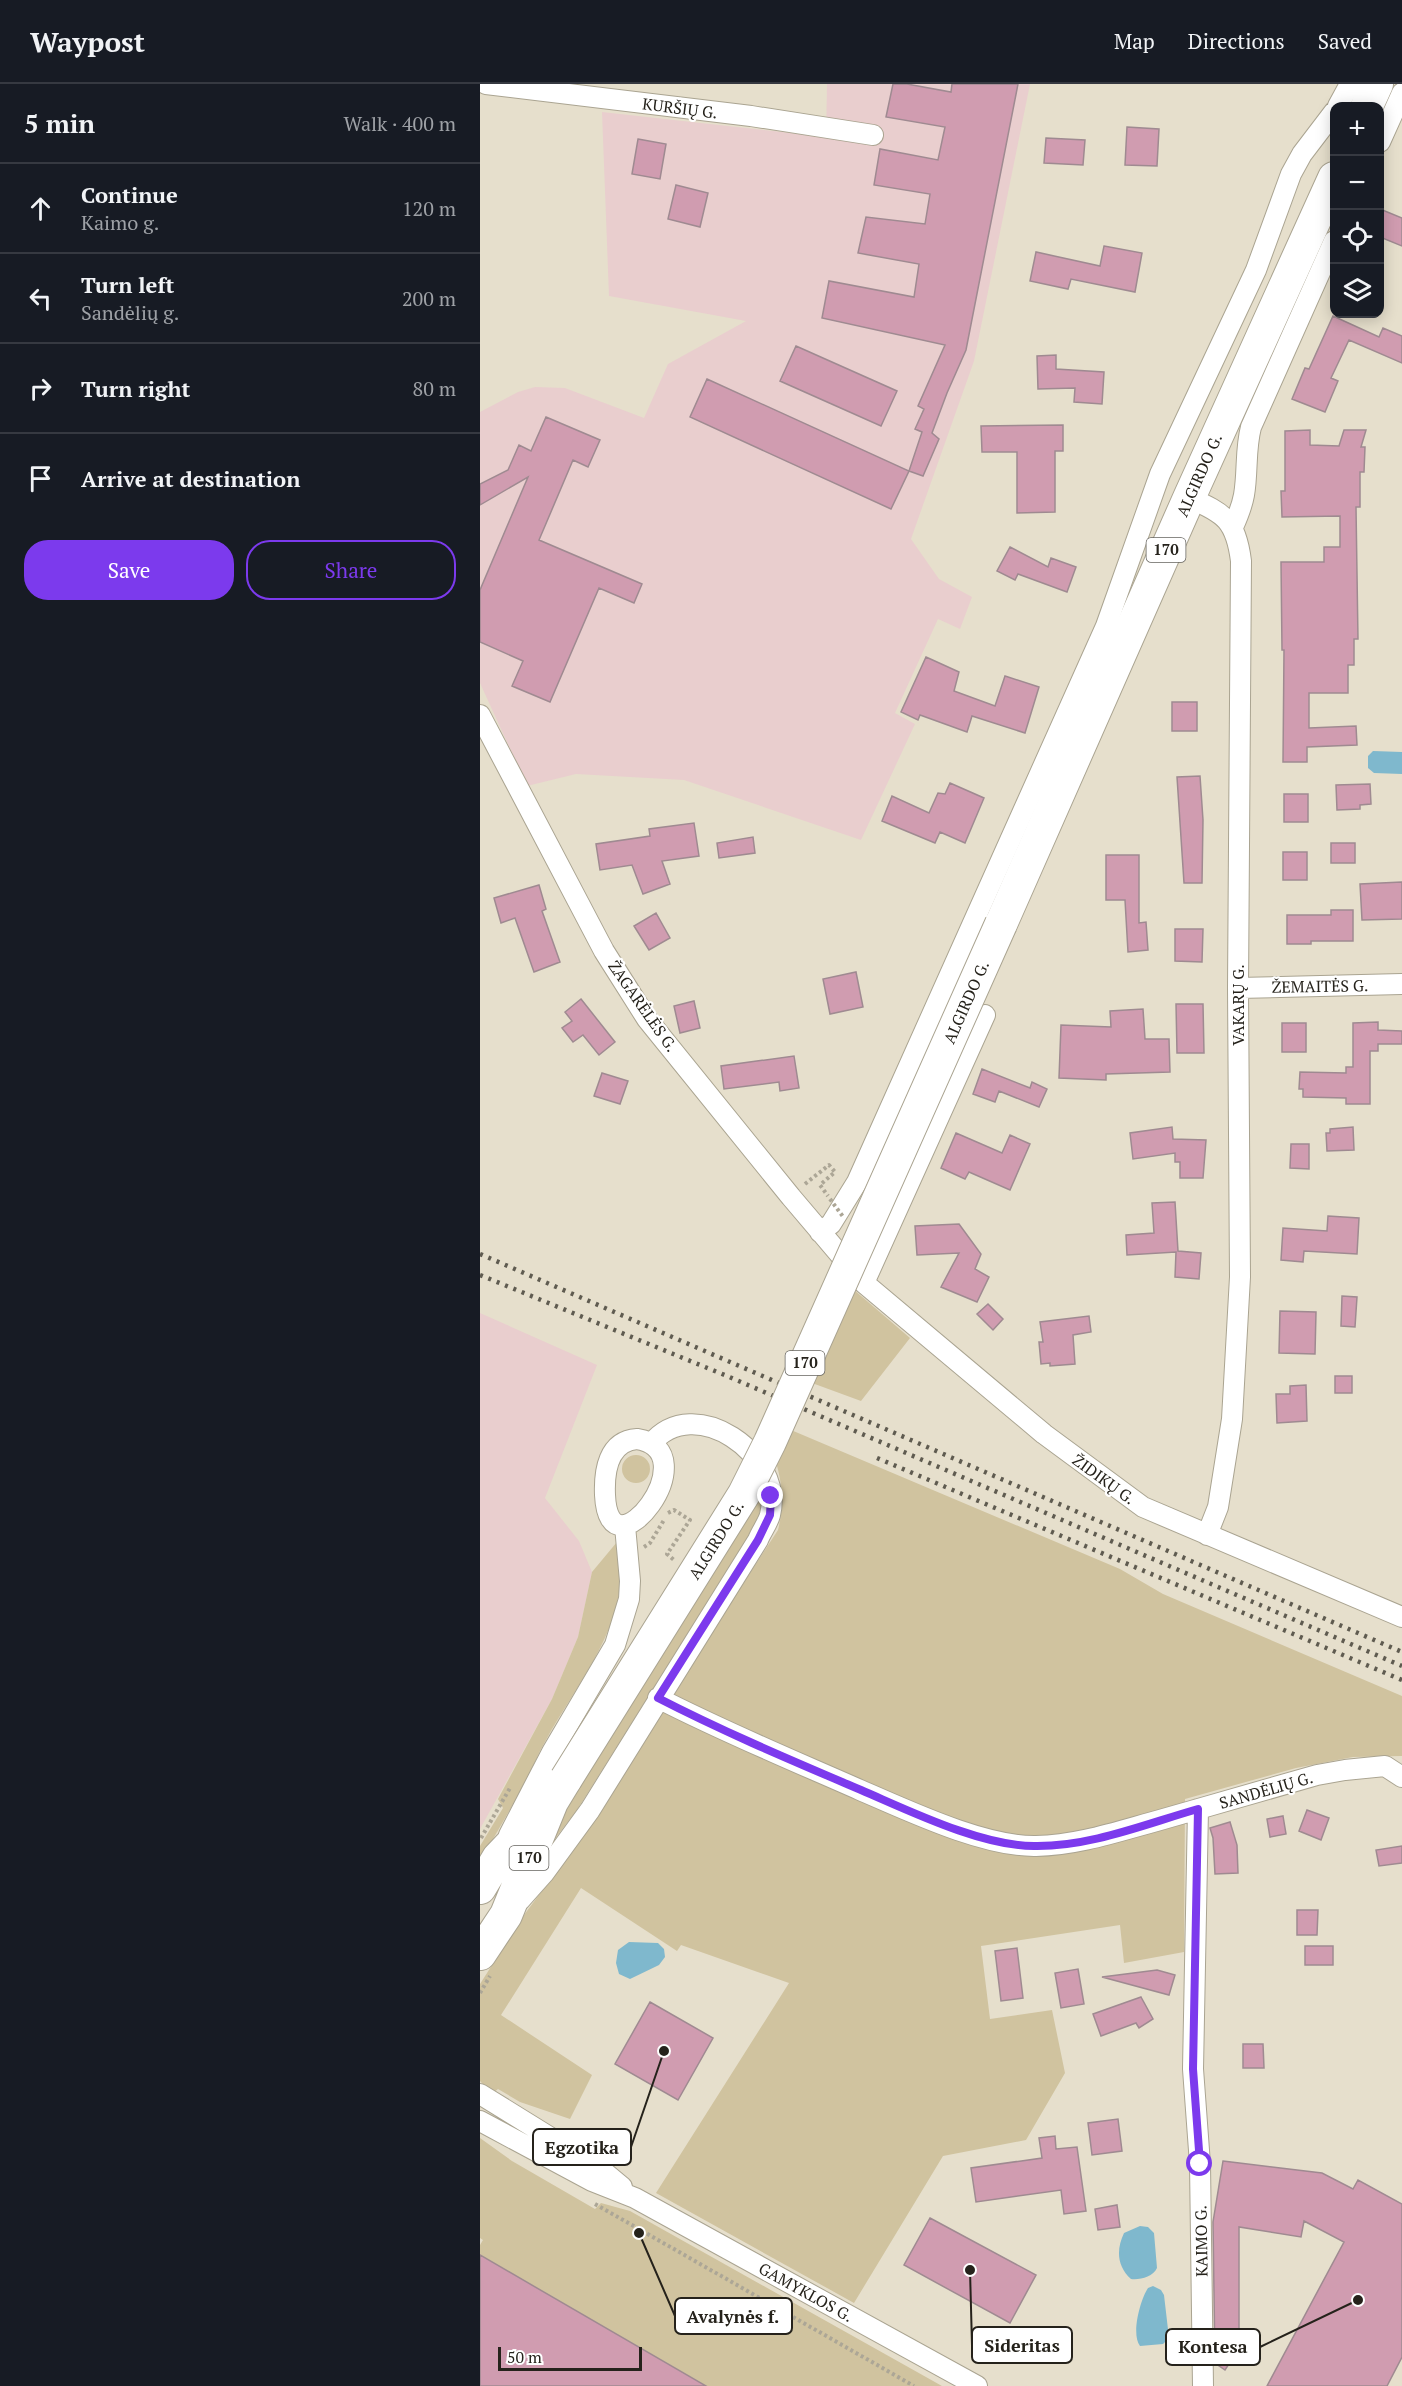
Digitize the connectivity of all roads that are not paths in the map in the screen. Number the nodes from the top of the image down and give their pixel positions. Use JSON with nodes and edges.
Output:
{"nodes":[{"id":1,"x":486,"y":84,"type":"edge"},
{"id":2,"x":1350,"y":84,"type":"edge"},
{"id":3,"x":1377,"y":84,"type":"edge"},
{"id":4,"x":535,"y":87,"type":"edge"},
{"id":5,"x":1402,"y":93,"type":"edge"},
{"id":6,"x":1340,"y":102,"type":"edge"},
{"id":7,"x":1369,"y":102,"type":"edge"},
{"id":8,"x":1330,"y":118,"type":"edge"},
{"id":9,"x":1384,"y":133,"type":"edge"},
{"id":10,"x":873,"y":135,"type":"dead end"},
{"id":11,"x":1330,"y":189,"type":"edge"},
{"id":12,"x":1330,"y":252,"type":"edge"},
{"id":13,"x":1189,"y":498,"type":"junction"},
{"id":14,"x":1233,"y":527,"type":"junction"},
{"id":15,"x":480,"y":714,"type":"edge"},
{"id":16,"x":1402,"y":984,"type":"edge"},
{"id":17,"x":1238,"y":988,"type":"junction"},
{"id":18,"x":985,"y":1015,"type":"dead end"},
{"id":19,"x":820,"y":1232,"type":"junction"},
{"id":20,"x":850,"y":1269,"type":"joint"},
{"id":21,"x":864,"y":1283,"type":"junction"},
{"id":22,"x":651,"y":1444,"type":"junction"},
{"id":23,"x":625,"y":1526,"type":"junction"},
{"id":24,"x":1207,"y":1535,"type":"junction"},
{"id":25,"x":1402,"y":1617,"type":"edge"},
{"id":26,"x":658,"y":1698,"type":"junction"},
{"id":27,"x":1402,"y":1777,"type":"edge"},
{"id":28,"x":559,"y":1791,"type":"junction"},
{"id":29,"x":1198,"y":1809,"type":"junction"},
{"id":30,"x":489,"y":1849,"type":"edge"},
{"id":31,"x":480,"y":1888,"type":"edge"},
{"id":32,"x":506,"y":1915,"type":"junction"},
{"id":33,"x":480,"y":1954,"type":"edge"},
{"id":34,"x":480,"y":2094,"type":"edge"},
{"id":35,"x":480,"y":2121,"type":"edge"},
{"id":36,"x":635,"y":2199,"type":"junction"},
{"id":37,"x":977,"y":2386,"type":"edge"},
{"id":38,"x":1203,"y":2386,"type":"edge"}],
"edges":[{"from":1,"to":4,"type":"street","name":"KURŠIŲ G."},
{"from":2,"to":6,"type":"street"},
{"from":3,"to":7,"type":"main road"},
{"from":4,"to":10,"type":"street","name":"KURŠIŲ G."},
{"from":5,"to":9,"type":"street"},
{"from":8,"to":19,"type":"street"},
{"from":11,"to":13,"type":"main road","name":"ALGIRDO G.","number":"170"},
{"from":12,"to":14,"type":"street","name":"ALGIRDO G."},
{"from":13,"to":14,"type":"street"},
{"from":13,"to":28,"type":"main road","name":"ALGIRDO G.","number":"170","bridge":true},
{"from":14,"to":17,"type":"street","name":"VAKARŲ G."},
{"from":15,"to":19,"type":"street","name":"ŽAGARĖLĖS G."},
{"from":16,"to":17,"type":"street","name":"ŽEMAITĖS G."},
{"from":17,"to":24,"type":"street","name":"VAKARŲ G."},
{"from":18,"to":21,"type":"street"},
{"from":19,"to":20,"type":"street","name":"ŽAGARĖLĖS G."},
{"from":20,"to":21,"type":"street","name":"ŽIDIKŲ G."},
{"from":21,"to":24,"type":"street","name":"ŽIDIKŲ G."},
{"from":22,"to":23,"type":"street"},
{"from":22,"to":23,"type":"street"},
{"from":22,"to":26,"type":"street"},
{"from":23,"to":30,"type":"street"},
{"from":24,"to":25,"type":"street","name":"ŽIDIKŲ G."},
{"from":26,"to":29,"type":"street","name":"SANDĖLIŲ G."},
{"from":26,"to":32,"type":"street"},
{"from":27,"to":29,"type":"street","name":"SANDĖLIŲ G."},
{"from":28,"to":30,"type":"main road","name":"ALGIRDO G.","number":"170"},
{"from":28,"to":32,"type":"main road","name":"ALGIRDO G.","number":"170"},
{"from":29,"to":38,"type":"street","name":"KAIMO G."},
{"from":30,"to":31,"type":"main road","name":"ALGIRDO G.","number":"170"},
{"from":32,"to":33,"type":"main road","name":"ALGIRDO G.","number":"170"},
{"from":34,"to":36,"type":"street","name":"GAMYKLOS G."},
{"from":35,"to":36,"type":"street","name":"GAMYKLOS G."},
{"from":36,"to":37,"type":"street","name":"GAMYKLOS G."}]}
